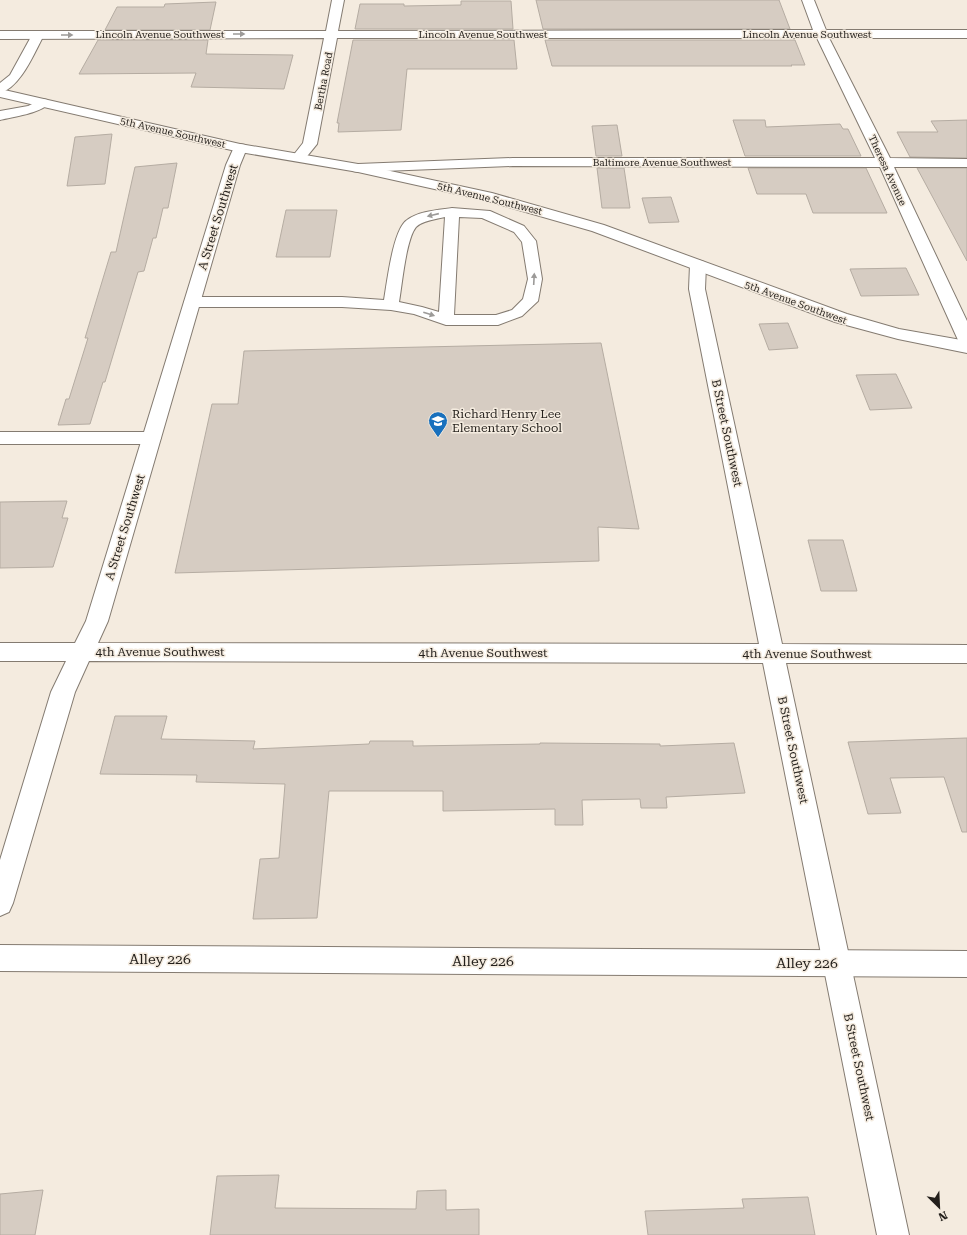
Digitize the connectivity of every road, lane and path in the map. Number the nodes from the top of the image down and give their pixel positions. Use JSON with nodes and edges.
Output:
{"nodes":[{"id":1,"x":338,"y":0,"type":"edge"},
{"id":2,"x":808,"y":0,"type":"edge"},
{"id":3,"x":332,"y":34,"type":"junction"},
{"id":4,"x":821,"y":34,"type":"junction"},
{"id":5,"x":967,"y":34,"type":"edge"},
{"id":6,"x":0,"y":35,"type":"edge"},
{"id":7,"x":38,"y":35,"type":"junction"},
{"id":8,"x":0,"y":89,"type":"edge"},
{"id":9,"x":0,"y":93,"type":"edge"},
{"id":10,"x":44,"y":103,"type":"junction"},
{"id":11,"x":0,"y":116,"type":"edge"},
{"id":12,"x":240,"y":148,"type":"junction"},
{"id":13,"x":299,"y":157,"type":"junction"},
{"id":14,"x":885,"y":163,"type":"junction"},
{"id":15,"x":967,"y":163,"type":"edge"},
{"id":16,"x":358,"y":168,"type":"junction"},
{"id":17,"x":452,"y":212,"type":"junction"},
{"id":18,"x":698,"y":265,"type":"junction"},
{"id":19,"x":192,"y":302,"type":"junction"},
{"id":20,"x":391,"y":305,"type":"junction"},
{"id":21,"x":446,"y":320,"type":"junction"},
{"id":22,"x":967,"y":340,"type":"edge"},
{"id":23,"x":967,"y":347,"type":"edge"},
{"id":24,"x":0,"y":438,"type":"edge"},
{"id":25,"x":152,"y":438,"type":"junction"},
{"id":26,"x":0,"y":652,"type":"edge"},
{"id":27,"x":84,"y":652,"type":"junction"},
{"id":28,"x":773,"y":654,"type":"junction"},
{"id":29,"x":967,"y":654,"type":"edge"},
{"id":30,"x":0,"y":903,"type":"edge"},
{"id":31,"x":0,"y":958,"type":"edge"},
{"id":32,"x":837,"y":963,"type":"junction"},
{"id":33,"x":967,"y":964,"type":"edge"},
{"id":34,"x":894,"y":1235,"type":"edge"}],
"edges":[{"from":1,"to":3,"type":"street","name":"Bertha Road"},
{"from":2,"to":4,"type":"street","name":"Theresa Avenue"},
{"from":3,"to":4,"type":"street","name":"Lincoln Avenue Southwest"},
{"from":7,"to":3,"type":"street","name":"Lincoln Avenue Southwest","one_way":true},
{"from":3,"to":13,"type":"street","name":"Bertha Road"},
{"from":4,"to":5,"type":"street","name":"Lincoln Avenue Southwest"},
{"from":4,"to":14,"type":"street","name":"Theresa Avenue"},
{"from":6,"to":7,"type":"street","name":"Lincoln Avenue Southwest"},
{"from":7,"to":8,"type":"lane"},
{"from":9,"to":10,"type":"street","name":"5th Avenue Southwest"},
{"from":10,"to":11,"type":"lane"},
{"from":10,"to":12,"type":"street","name":"5th Avenue Southwest"},
{"from":12,"to":13,"type":"street","name":"5th Avenue Southwest"},
{"from":12,"to":19,"type":"street","name":"A Street Southwest"},
{"from":13,"to":16,"type":"street","name":"5th Avenue Southwest"},
{"from":14,"to":15,"type":"street","name":"Baltimore Avenue Southwest"},
{"from":14,"to":16,"type":"street","name":"Baltimore Avenue Southwest"},
{"from":14,"to":22,"type":"street","name":"Theresa Avenue"},
{"from":16,"to":18,"type":"street","name":"5th Avenue Southwest"},
{"from":17,"to":20,"type":"lane","one_way":true},
{"from":17,"to":21,"type":"lane"},
{"from":21,"to":17,"type":"lane","one_way":true},
{"from":18,"to":23,"type":"street","name":"5th Avenue Southwest"},
{"from":18,"to":28,"type":"street","name":"B Street Southwest"},
{"from":19,"to":20,"type":"lane"},
{"from":19,"to":25,"type":"street","name":"A Street Southwest"},
{"from":20,"to":21,"type":"lane","one_way":true},
{"from":24,"to":25,"type":"lane"},
{"from":25,"to":27,"type":"street","name":"A Street Southwest"},
{"from":26,"to":27,"type":"street","name":"4th Avenue Southwest"},
{"from":27,"to":28,"type":"street","name":"4th Avenue Southwest"},
{"from":27,"to":30,"type":"street","name":"A Street Southwest"},
{"from":28,"to":29,"type":"street","name":"4th Avenue Southwest"},
{"from":28,"to":32,"type":"street","name":"B Street Southwest"},
{"from":31,"to":32,"type":"lane","name":"Alley 226"},
{"from":32,"to":33,"type":"lane","name":"Alley 226"},
{"from":32,"to":34,"type":"street","name":"B Street Southwest"}]}
